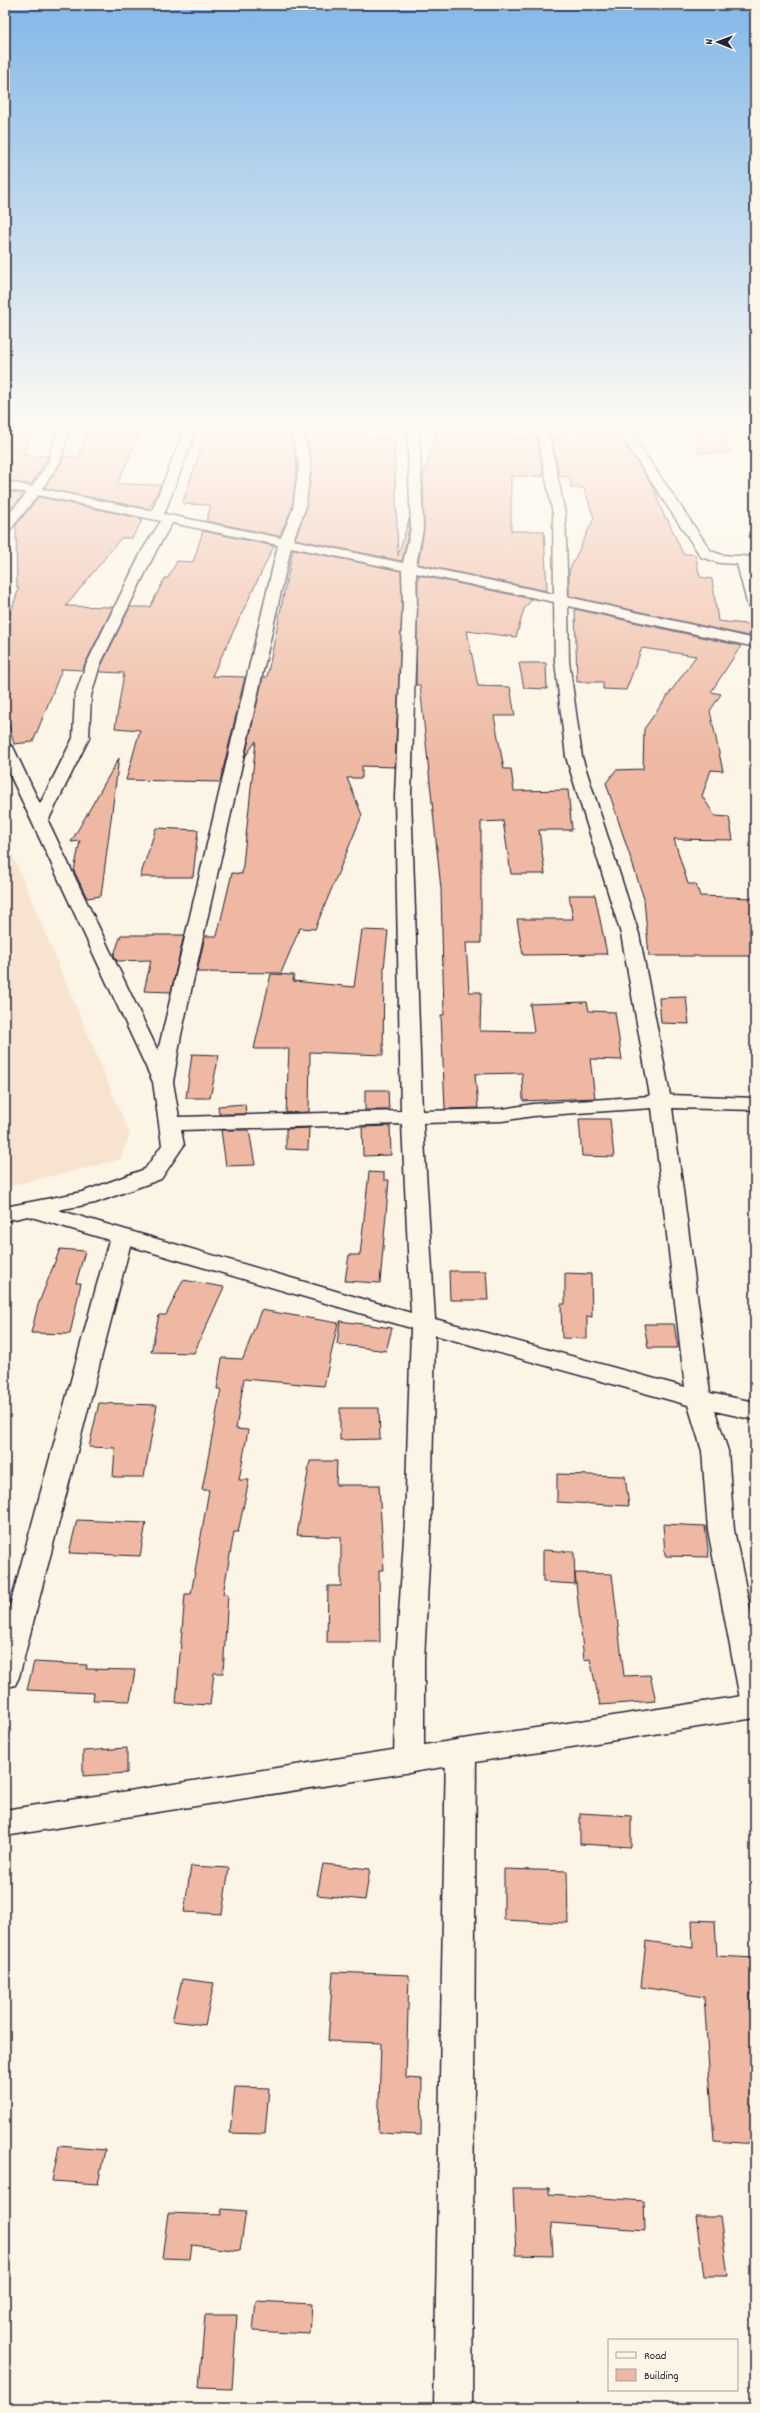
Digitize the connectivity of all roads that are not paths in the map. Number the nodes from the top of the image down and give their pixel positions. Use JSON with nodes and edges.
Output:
{"nodes":[{"id":1,"x":156,"y":535,"type":"edge"},
{"id":2,"x":244,"y":535,"type":"edge"},
{"id":3,"x":288,"y":535,"type":"edge"},
{"id":4,"x":416,"y":535,"type":"edge"},
{"id":5,"x":559,"y":535,"type":"edge"},
{"id":6,"x":693,"y":535,"type":"edge"},
{"id":7,"x":285,"y":543,"type":"junction"},
{"id":8,"x":749,"y":561,"type":"edge"},
{"id":9,"x":409,"y":568,"type":"junction"},
{"id":10,"x":561,"y":602,"type":"junction"},
{"id":11,"x":755,"y":607,"type":"edge"},
{"id":12,"x":755,"y":643,"type":"edge"},
{"id":13,"x":5,"y":747,"type":"edge"},
{"id":14,"x":40,"y":821,"type":"junction"},
{"id":15,"x":163,"y":1082,"type":"junction"},
{"id":16,"x":661,"y":1101,"type":"junction"},
{"id":17,"x":755,"y":1104,"type":"edge"},
{"id":18,"x":412,"y":1117,"type":"junction"},
{"id":19,"x":170,"y":1124,"type":"junction"},
{"id":20,"x":28,"y":1209,"type":"junction"},
{"id":21,"x":5,"y":1214,"type":"edge"},
{"id":22,"x":121,"y":1236,"type":"junction"},
{"id":23,"x":423,"y":1324,"type":"junction"},
{"id":24,"x":699,"y":1399,"type":"junction"},
{"id":25,"x":755,"y":1411,"type":"edge"},
{"id":26,"x":5,"y":1677,"type":"edge"},
{"id":27,"x":755,"y":1705,"type":"edge"},
{"id":28,"x":461,"y":1751,"type":"junction"},
{"id":29,"x":410,"y":1761,"type":"junction"},
{"id":30,"x":5,"y":1823,"type":"edge"},
{"id":31,"x":453,"y":2408,"type":"edge"}],
"edges":[{"from":1,"to":14,"type":"street"},
{"from":2,"to":7,"type":"street"},
{"from":3,"to":7,"type":"street"},
{"from":4,"to":9,"type":"street"},
{"from":5,"to":10,"type":"street"},
{"from":6,"to":8,"type":"street"},
{"from":7,"to":9,"type":"street"},
{"from":7,"to":15,"type":"street"},
{"from":8,"to":11,"type":"street"},
{"from":9,"to":10,"type":"street"},
{"from":9,"to":18,"type":"street"},
{"from":10,"to":12,"type":"street"},
{"from":10,"to":16,"type":"street"},
{"from":13,"to":14,"type":"street"},
{"from":14,"to":15,"type":"street"},
{"from":15,"to":19,"type":"street"},
{"from":16,"to":17,"type":"street"},
{"from":16,"to":18,"type":"street"},
{"from":16,"to":24,"type":"street"},
{"from":18,"to":19,"type":"street"},
{"from":18,"to":23,"type":"street"},
{"from":19,"to":20,"type":"street"},
{"from":20,"to":21,"type":"street"},
{"from":20,"to":22,"type":"street"},
{"from":22,"to":23,"type":"street"},
{"from":22,"to":26,"type":"street"},
{"from":23,"to":24,"type":"street"},
{"from":23,"to":29,"type":"street"},
{"from":24,"to":25,"type":"street"},
{"from":24,"to":27,"type":"street"},
{"from":27,"to":28,"type":"street"},
{"from":28,"to":29,"type":"street"},
{"from":28,"to":31,"type":"street"},
{"from":29,"to":30,"type":"street"}]}
